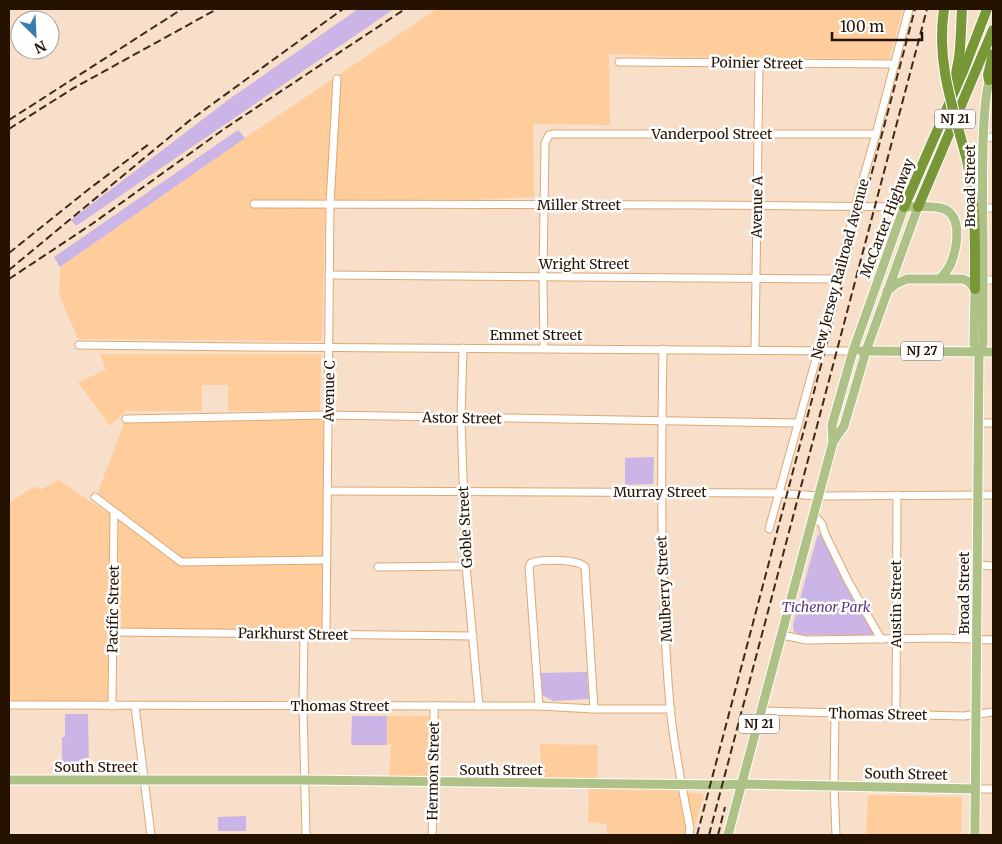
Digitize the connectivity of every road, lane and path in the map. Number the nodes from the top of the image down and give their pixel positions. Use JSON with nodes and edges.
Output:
{"nodes":[{"id":1,"x":909,"y":9,"type":"edge"},
{"id":2,"x":944,"y":9,"type":"edge"},
{"id":3,"x":962,"y":9,"type":"edge"},
{"id":4,"x":987,"y":9,"type":"edge"},
{"id":5,"x":993,"y":30,"type":"edge"},
{"id":6,"x":993,"y":54,"type":"edge"},
{"id":7,"x":619,"y":62,"type":"dead end"},
{"id":8,"x":759,"y":63,"type":"junction"},
{"id":9,"x":895,"y":64,"type":"junction"},
{"id":10,"x":991,"y":77,"type":"edge"},
{"id":11,"x":337,"y":79,"type":"dead end"},
{"id":12,"x":955,"y":90,"type":"junction"},
{"id":13,"x":876,"y":134,"type":"junction"},
{"id":14,"x":758,"y":135,"type":"junction"},
{"id":15,"x":993,"y":137,"type":"edge"},
{"id":16,"x":984,"y":138,"type":"junction"},
{"id":17,"x":254,"y":204,"type":"dead end"},
{"id":18,"x":330,"y":204,"type":"junction"},
{"id":19,"x":544,"y":206,"type":"junction"},
{"id":20,"x":757,"y":207,"type":"junction"},
{"id":21,"x":855,"y":207,"type":"junction"},
{"id":22,"x":904,"y":207,"type":"junction"},
{"id":23,"x":918,"y":207,"type":"junction"},
{"id":24,"x":983,"y":208,"type":"junction"},
{"id":25,"x":993,"y":208,"type":"edge"},
{"id":26,"x":329,"y":275,"type":"junction"},
{"id":27,"x":543,"y":277,"type":"junction"},
{"id":28,"x":756,"y":278,"type":"junction"},
{"id":29,"x":838,"y":279,"type":"junction"},
{"id":30,"x":940,"y":279,"type":"junction"},
{"id":31,"x":983,"y":280,"type":"junction"},
{"id":32,"x":993,"y":280,"type":"edge"},
{"id":33,"x":975,"y":289,"type":"junction"},
{"id":34,"x":886,"y":291,"type":"junction"},
{"id":35,"x":79,"y":345,"type":"dead end"},
{"id":36,"x":330,"y":347,"type":"junction"},
{"id":37,"x":463,"y":348,"type":"junction"},
{"id":38,"x":544,"y":348,"type":"junction"},
{"id":39,"x":663,"y":350,"type":"junction"},
{"id":40,"x":755,"y":350,"type":"junction"},
{"id":41,"x":819,"y":350,"type":"junction"},
{"id":42,"x":853,"y":351,"type":"junction"},
{"id":43,"x":866,"y":351,"type":"junction"},
{"id":44,"x":979,"y":351,"type":"junction"},
{"id":45,"x":993,"y":352,"type":"edge"},
{"id":46,"x":328,"y":415,"type":"junction"},
{"id":47,"x":461,"y":418,"type":"junction"},
{"id":48,"x":126,"y":419,"type":"dead end"},
{"id":49,"x":662,"y":422,"type":"junction"},
{"id":50,"x":799,"y":423,"type":"junction"},
{"id":51,"x":978,"y":423,"type":"junction"},
{"id":52,"x":993,"y":423,"type":"edge"},
{"id":53,"x":833,"y":442,"type":"junction"},
{"id":54,"x":327,"y":491,"type":"junction"},
{"id":55,"x":463,"y":492,"type":"junction"},
{"id":56,"x":661,"y":492,"type":"junction"},
{"id":57,"x":779,"y":493,"type":"junction"},
{"id":58,"x":897,"y":495,"type":"junction"},
{"id":59,"x":978,"y":495,"type":"junction"},
{"id":60,"x":993,"y":495,"type":"edge"},
{"id":61,"x":819,"y":496,"type":"junction"},
{"id":62,"x":95,"y":497,"type":"dead end"},
{"id":63,"x":114,"y":511,"type":"junction"},
{"id":64,"x":814,"y":515,"type":"junction"},
{"id":65,"x":769,"y":529,"type":"dead end"},
{"id":66,"x":326,"y":560,"type":"junction"},
{"id":67,"x":978,"y":565,"type":"junction"},
{"id":68,"x":378,"y":566,"type":"dead end"},
{"id":69,"x":466,"y":566,"type":"junction"},
{"id":70,"x":993,"y":566,"type":"edge"},
{"id":71,"x":113,"y":632,"type":"junction"},
{"id":72,"x":304,"y":634,"type":"junction"},
{"id":73,"x":326,"y":634,"type":"junction"},
{"id":74,"x":782,"y":635,"type":"junction"},
{"id":75,"x":472,"y":636,"type":"junction"},
{"id":76,"x":881,"y":639,"type":"junction"},
{"id":77,"x":896,"y":640,"type":"junction"},
{"id":78,"x":977,"y":640,"type":"junction"},
{"id":79,"x":993,"y":640,"type":"edge"},
{"id":80,"x":9,"y":705,"type":"edge"},
{"id":81,"x":112,"y":706,"type":"junction"},
{"id":82,"x":135,"y":706,"type":"junction"},
{"id":83,"x":303,"y":706,"type":"junction"},
{"id":84,"x":434,"y":706,"type":"junction"},
{"id":85,"x":479,"y":706,"type":"junction"},
{"id":86,"x":538,"y":706,"type":"junction"},
{"id":87,"x":670,"y":708,"type":"junction"},
{"id":88,"x":594,"y":709,"type":"junction"},
{"id":89,"x":762,"y":711,"type":"junction"},
{"id":90,"x":993,"y":712,"type":"edge"},
{"id":91,"x":835,"y":714,"type":"junction"},
{"id":92,"x":896,"y":714,"type":"junction"},
{"id":93,"x":976,"y":714,"type":"junction"},
{"id":94,"x":9,"y":780,"type":"edge"},
{"id":95,"x":305,"y":780,"type":"junction"},
{"id":96,"x":145,"y":781,"type":"junction"},
{"id":97,"x":434,"y":783,"type":"junction"},
{"id":98,"x":742,"y":784,"type":"junction"},
{"id":99,"x":682,"y":785,"type":"junction"},
{"id":100,"x":834,"y":786,"type":"junction"},
{"id":101,"x":975,"y":789,"type":"junction"},
{"id":102,"x":993,"y":789,"type":"edge"},
{"id":103,"x":689,"y":831,"type":"edge"},
{"id":104,"x":151,"y":835,"type":"edge"},
{"id":105,"x":306,"y":835,"type":"edge"},
{"id":106,"x":432,"y":835,"type":"edge"},
{"id":107,"x":728,"y":835,"type":"edge"},
{"id":108,"x":836,"y":835,"type":"edge"},
{"id":109,"x":974,"y":835,"type":"edge"}],
"edges":[{"from":1,"to":9,"type":"street","name":"New Jersey Railroad Avenue"},
{"from":2,"to":33,"type":"highway","bridge":true},
{"from":3,"to":12,"type":"highway"},
{"from":4,"to":12,"type":"highway","name":"McCarter Highway","number":"NJ 21"},
{"from":5,"to":23,"type":"highway","name":"McCarter Highway","number":"NJ 21"},
{"from":6,"to":10,"type":"highway"},
{"from":7,"to":8,"type":"street","name":"Poinier Street"},
{"from":8,"to":9,"type":"street","name":"Poinier Street"},
{"from":8,"to":14,"type":"street","name":"Avenue A"},
{"from":9,"to":13,"type":"street","name":"New Jersey Railroad Avenue"},
{"from":10,"to":16,"type":"main road","name":"Broad Street"},
{"from":11,"to":18,"type":"street","name":"Avenue C"},
{"from":12,"to":22,"type":"highway","name":"McCarter Highway","number":"NJ 21"},
{"from":13,"to":14,"type":"street","name":"Vanderpool Street"},
{"from":13,"to":21,"type":"street","name":"New Jersey Railroad Avenue"},
{"from":14,"to":19,"type":"street","name":"Vanderpool Street"},
{"from":14,"to":20,"type":"street","name":"Avenue A"},
{"from":15,"to":16,"type":"street"},
{"from":16,"to":24,"type":"main road","name":"Broad Street"},
{"from":17,"to":18,"type":"street","name":"Miller Street"},
{"from":18,"to":19,"type":"street","name":"Miller Street"},
{"from":18,"to":26,"type":"street","name":"Avenue C"},
{"from":19,"to":20,"type":"street","name":"Miller Street"},
{"from":19,"to":27,"type":"street"},
{"from":20,"to":21,"type":"street","name":"Miller Street"},
{"from":20,"to":28,"type":"street","name":"Avenue A"},
{"from":21,"to":22,"type":"street","name":"Miller Street"},
{"from":21,"to":29,"type":"street","name":"New Jersey Railroad Avenue"},
{"from":22,"to":23,"type":"main road"},
{"from":22,"to":42,"type":"main road","name":"McCarter Highway","number":"NJ 21"},
{"from":23,"to":30,"type":"main road"},
{"from":23,"to":34,"type":"main road","name":"McCarter Highway","number":"NJ 21"},
{"from":24,"to":25,"type":"street"},
{"from":24,"to":31,"type":"main road","name":"Broad Street"},
{"from":26,"to":27,"type":"street","name":"Wright Street"},
{"from":26,"to":36,"type":"street","name":"Avenue C"},
{"from":27,"to":28,"type":"street","name":"Wright Street"},
{"from":27,"to":38,"type":"street"},
{"from":28,"to":29,"type":"street","name":"Wright Street"},
{"from":28,"to":40,"type":"street","name":"Avenue A"},
{"from":29,"to":41,"type":"street","name":"New Jersey Railroad Avenue"},
{"from":30,"to":33,"type":"main road"},
{"from":30,"to":34,"type":"main road"},
{"from":31,"to":32,"type":"street"},
{"from":31,"to":44,"type":"main road","name":"Broad Street"},
{"from":33,"to":44,"type":"main road","name":"Broad Street"},
{"from":34,"to":43,"type":"main road","name":"McCarter Highway","number":"NJ 21"},
{"from":35,"to":36,"type":"street","name":"Emmet Street"},
{"from":36,"to":37,"type":"street","name":"Emmet Street"},
{"from":36,"to":46,"type":"street","name":"Avenue C"},
{"from":37,"to":38,"type":"street","name":"Emmet Street"},
{"from":37,"to":47,"type":"street","name":"Goble Street"},
{"from":38,"to":39,"type":"street","name":"Emmet Street"},
{"from":39,"to":40,"type":"street","name":"Emmet Street"},
{"from":39,"to":49,"type":"street","name":"Mulberry Street"},
{"from":40,"to":41,"type":"street","name":"Emmet Street"},
{"from":41,"to":42,"type":"street","name":"Emmet Street"},
{"from":41,"to":50,"type":"street","name":"New Jersey Railroad Avenue"},
{"from":42,"to":43,"type":"main road","name":"Emmet Street","number":"NJ 27"},
{"from":42,"to":53,"type":"main road","name":"McCarter Highway","number":"NJ 21"},
{"from":43,"to":44,"type":"main road","name":"Emmet Street","number":"NJ 27"},
{"from":43,"to":53,"type":"main road","name":"McCarter Highway","number":"NJ 21"},
{"from":44,"to":45,"type":"main road","name":"Emmet Street","number":"NJ 27"},
{"from":44,"to":51,"type":"main road","name":"Broad Street"},
{"from":46,"to":47,"type":"street","name":"Astor Street"},
{"from":46,"to":48,"type":"street","name":"Astor Street"},
{"from":46,"to":54,"type":"street","name":"Avenue C"},
{"from":47,"to":49,"type":"street","name":"Astor Street"},
{"from":47,"to":55,"type":"street","name":"Goble Street"},
{"from":49,"to":50,"type":"street","name":"Astor Street"},
{"from":49,"to":56,"type":"street","name":"Mulberry Street"},
{"from":50,"to":57,"type":"street","name":"New Jersey Railroad Avenue"},
{"from":51,"to":52,"type":"street"},
{"from":51,"to":59,"type":"main road","name":"Broad Street"},
{"from":53,"to":61,"type":"main road","name":"McCarter Highway","number":"NJ 21"},
{"from":54,"to":55,"type":"street","name":"Murray Street"},
{"from":54,"to":66,"type":"street","name":"Avenue C"},
{"from":55,"to":56,"type":"street","name":"Murray Street"},
{"from":55,"to":69,"type":"street","name":"Goble Street"},
{"from":56,"to":57,"type":"street","name":"Murray Street"},
{"from":56,"to":87,"type":"street","name":"Mulberry Street"},
{"from":57,"to":61,"type":"street","name":"Murray Street"},
{"from":57,"to":65,"type":"street","name":"New Jersey Railroad Avenue"},
{"from":58,"to":59,"type":"street","name":"Murray Street"},
{"from":58,"to":61,"type":"street","name":"Murray Street"},
{"from":58,"to":77,"type":"street","name":"Austin Street"},
{"from":59,"to":60,"type":"street","name":"Murray Street"},
{"from":59,"to":67,"type":"main road","name":"Broad Street"},
{"from":61,"to":64,"type":"main road","name":"McCarter Highway","number":"NJ 21"},
{"from":62,"to":63,"type":"street"},
{"from":63,"to":66,"type":"street"},
{"from":63,"to":71,"type":"street","name":"Pacific Street"},
{"from":64,"to":74,"type":"main road","name":"McCarter Highway","number":"NJ 21"},
{"from":64,"to":76,"type":"street"},
{"from":66,"to":73,"type":"street","name":"Avenue C"},
{"from":67,"to":70,"type":"street"},
{"from":67,"to":78,"type":"main road","name":"Broad Street"},
{"from":68,"to":69,"type":"street"},
{"from":69,"to":75,"type":"street","name":"Goble Street"},
{"from":71,"to":72,"type":"street","name":"Parkhurst Street"},
{"from":71,"to":81,"type":"street","name":"Pacific Street"},
{"from":72,"to":73,"type":"street","name":"Parkhurst Street"},
{"from":72,"to":83,"type":"street"},
{"from":73,"to":75,"type":"street","name":"Parkhurst Street"},
{"from":74,"to":76,"type":"street"},
{"from":74,"to":89,"type":"main road","name":"McCarter Highway","number":"NJ 21"},
{"from":75,"to":85,"type":"street","name":"Goble Street"},
{"from":76,"to":77,"type":"street"},
{"from":77,"to":78,"type":"street"},
{"from":77,"to":92,"type":"street","name":"Austin Street"},
{"from":78,"to":79,"type":"street"},
{"from":78,"to":93,"type":"main road","name":"Broad Street"},
{"from":80,"to":81,"type":"street","name":"Thomas Street"},
{"from":81,"to":82,"type":"street","name":"Thomas Street"},
{"from":82,"to":83,"type":"street","name":"Thomas Street"},
{"from":82,"to":96,"type":"street"},
{"from":83,"to":84,"type":"street","name":"Thomas Street"},
{"from":83,"to":95,"type":"street"},
{"from":84,"to":85,"type":"street","name":"Thomas Street"},
{"from":84,"to":97,"type":"street","name":"Hermon Street"},
{"from":85,"to":86,"type":"street","name":"Thomas Street"},
{"from":86,"to":88,"type":"street","name":"Thomas Street"},
{"from":86,"to":88,"type":"street"},
{"from":87,"to":88,"type":"street","name":"Thomas Street"},
{"from":87,"to":99,"type":"street","name":"Mulberry Street"},
{"from":89,"to":91,"type":"street","name":"Thomas Street"},
{"from":89,"to":98,"type":"main road","name":"McCarter Highway","number":"NJ 21"},
{"from":90,"to":93,"type":"street","name":"Thomas Street"},
{"from":91,"to":92,"type":"street","name":"Thomas Street"},
{"from":91,"to":100,"type":"street"},
{"from":92,"to":93,"type":"street","name":"Thomas Street"},
{"from":93,"to":101,"type":"main road","name":"Broad Street"},
{"from":94,"to":96,"type":"main road","name":"South Street"},
{"from":95,"to":96,"type":"main road","name":"South Street"},
{"from":95,"to":97,"type":"main road","name":"South Street"},
{"from":95,"to":105,"type":"street"},
{"from":96,"to":104,"type":"street"},
{"from":97,"to":99,"type":"main road","name":"South Street"},
{"from":97,"to":106,"type":"street","name":"Hermon Street"},
{"from":98,"to":99,"type":"main road","name":"South Street"},
{"from":98,"to":100,"type":"main road","name":"South Street"},
{"from":98,"to":107,"type":"main road","name":"McCarter Highway","number":"NJ 21"},
{"from":99,"to":103,"type":"street","name":"Mulberry Street"},
{"from":100,"to":101,"type":"main road","name":"South Street"},
{"from":100,"to":108,"type":"street"},
{"from":101,"to":102,"type":"street","name":"South Street"},
{"from":101,"to":109,"type":"main road","name":"Broad Street"}]}
